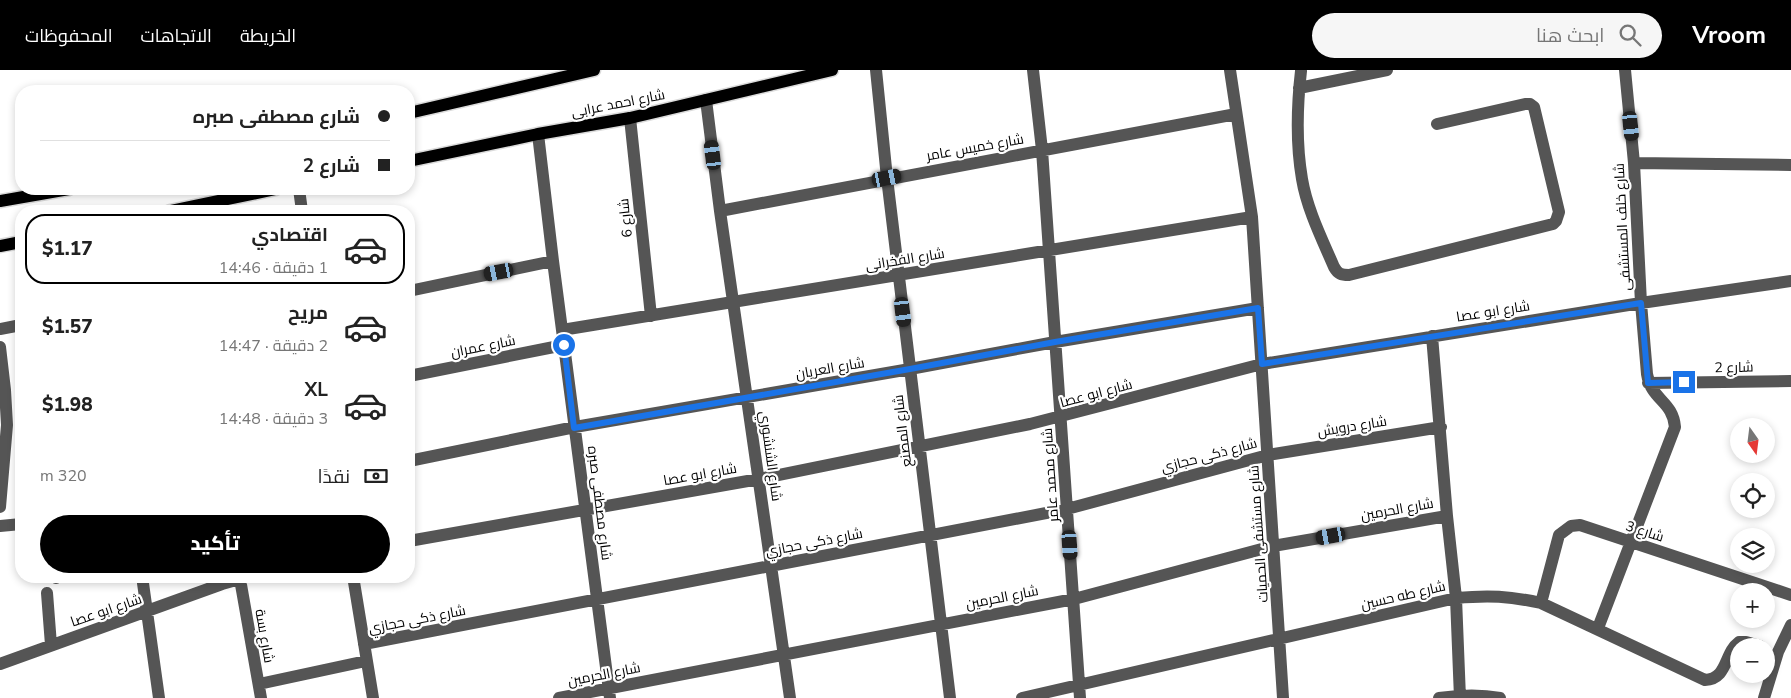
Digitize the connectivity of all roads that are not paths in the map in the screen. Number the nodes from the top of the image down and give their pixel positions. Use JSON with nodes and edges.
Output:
{"nodes":[{"id":1,"x":594,"y":70,"type":"edge"},
{"id":2,"x":832,"y":70,"type":"edge"},
{"id":3,"x":876,"y":70,"type":"edge"},
{"id":4,"x":1033,"y":70,"type":"edge"},
{"id":5,"x":1230,"y":70,"type":"edge"},
{"id":6,"x":1388,"y":70,"type":"edge"},
{"id":7,"x":1625,"y":70,"type":"edge"},
{"id":8,"x":1302,"y":71,"type":"edge"},
{"id":9,"x":1300,"y":88,"type":"junction"},
{"id":10,"x":706,"y":100,"type":"junction"},
{"id":11,"x":415,"y":112,"type":"edge"},
{"id":12,"x":1236,"y":114,"type":"junction"},
{"id":13,"x":630,"y":118,"type":"junction"},
{"id":14,"x":1437,"y":124,"type":"dead end"},
{"id":15,"x":538,"y":134,"type":"junction"},
{"id":16,"x":1042,"y":150,"type":"junction"},
{"id":17,"x":415,"y":160,"type":"edge"},
{"id":18,"x":1634,"y":163,"type":"junction"},
{"id":19,"x":1791,"y":165,"type":"edge"},
{"id":20,"x":887,"y":178,"type":"junction"},
{"id":21,"x":34,"y":195,"type":"edge"},
{"id":22,"x":247,"y":195,"type":"edge"},
{"id":23,"x":0,"y":201,"type":"edge"},
{"id":24,"x":199,"y":205,"type":"edge"},
{"id":25,"x":720,"y":211,"type":"junction"},
{"id":26,"x":1252,"y":217,"type":"junction"},
{"id":27,"x":15,"y":243,"type":"edge"},
{"id":28,"x":0,"y":246,"type":"edge"},
{"id":29,"x":1049,"y":250,"type":"junction"},
{"id":30,"x":553,"y":261,"type":"junction"},
{"id":31,"x":899,"y":275,"type":"junction"},
{"id":32,"x":1791,"y":281,"type":"edge"},
{"id":33,"x":415,"y":289,"type":"edge"},
{"id":34,"x":733,"y":302,"type":"junction"},
{"id":35,"x":1641,"y":303,"type":"junction"},
{"id":36,"x":1258,"y":308,"type":"junction"},
{"id":37,"x":651,"y":316,"type":"junction"},
{"id":38,"x":15,"y":326,"type":"edge"},
{"id":39,"x":0,"y":329,"type":"edge"},
{"id":40,"x":562,"y":330,"type":"junction"},
{"id":41,"x":1432,"y":336,"type":"junction"},
{"id":42,"x":1055,"y":342,"type":"junction"},
{"id":43,"x":564,"y":345,"type":"junction"},
{"id":44,"x":0,"y":347,"type":"edge"},
{"id":45,"x":1262,"y":364,"type":"junction"},
{"id":46,"x":910,"y":369,"type":"junction"},
{"id":47,"x":415,"y":375,"type":"edge"},
{"id":48,"x":1791,"y":381,"type":"edge"},
{"id":49,"x":1648,"y":383,"type":"junction"},
{"id":50,"x":747,"y":397,"type":"junction"},
{"id":51,"x":1061,"y":417,"type":"junction"},
{"id":52,"x":1441,"y":427,"type":"junction"},
{"id":53,"x":574,"y":428,"type":"junction"},
{"id":54,"x":919,"y":446,"type":"junction"},
{"id":55,"x":1268,"y":455,"type":"junction"},
{"id":56,"x":415,"y":460,"type":"edge"},
{"id":57,"x":2,"y":465,"type":"edge"},
{"id":58,"x":759,"y":479,"type":"junction"},
{"id":59,"x":0,"y":507,"type":"edge"},
{"id":60,"x":585,"y":509,"type":"junction"},
{"id":61,"x":1067,"y":509,"type":"junction"},
{"id":62,"x":1447,"y":516,"type":"junction"},
{"id":63,"x":15,"y":525,"type":"edge"},
{"id":64,"x":0,"y":526,"type":"edge"},
{"id":65,"x":930,"y":535,"type":"junction"},
{"id":66,"x":415,"y":540,"type":"edge"},
{"id":67,"x":1631,"y":542,"type":"junction"},
{"id":68,"x":1273,"y":546,"type":"junction"},
{"id":69,"x":771,"y":566,"type":"junction"},
{"id":70,"x":143,"y":583,"type":"edge"},
{"id":71,"x":214,"y":583,"type":"edge"},
{"id":72,"x":246,"y":583,"type":"edge"},
{"id":73,"x":354,"y":583,"type":"edge"},
{"id":74,"x":47,"y":594,"type":"dead end"},
{"id":75,"x":1791,"y":595,"type":"edge"},
{"id":76,"x":1074,"y":598,"type":"junction"},
{"id":77,"x":1456,"y":598,"type":"junction"},
{"id":78,"x":597,"y":600,"type":"junction"},
{"id":79,"x":1542,"y":603,"type":"junction"},
{"id":80,"x":146,"y":611,"type":"junction"},
{"id":81,"x":941,"y":623,"type":"junction"},
{"id":82,"x":1791,"y":625,"type":"edge"},
{"id":83,"x":1598,"y":628,"type":"junction"},
{"id":84,"x":1280,"y":639,"type":"junction"},
{"id":85,"x":364,"y":644,"type":"junction"},
{"id":86,"x":50,"y":645,"type":"junction"},
{"id":87,"x":1775,"y":646,"type":"edge"},
{"id":88,"x":784,"y":655,"type":"junction"},
{"id":89,"x":1730,"y":655,"type":"edge"},
{"id":90,"x":366,"y":660,"type":"junction"},
{"id":91,"x":0,"y":664,"type":"edge"},
{"id":92,"x":1766,"y":683,"type":"edge"},
{"id":93,"x":259,"y":684,"type":"junction"},
{"id":94,"x":1080,"y":685,"type":"junction"},
{"id":95,"x":609,"y":693,"type":"edge"},
{"id":96,"x":1460,"y":696,"type":"edge"},
{"id":97,"x":159,"y":698,"type":"edge"},
{"id":98,"x":261,"y":698,"type":"edge"},
{"id":99,"x":373,"y":698,"type":"edge"},
{"id":100,"x":559,"y":698,"type":"edge"},
{"id":101,"x":790,"y":698,"type":"edge"},
{"id":102,"x":950,"y":698,"type":"edge"},
{"id":103,"x":1022,"y":698,"type":"edge"},
{"id":104,"x":1080,"y":698,"type":"edge"},
{"id":105,"x":1284,"y":698,"type":"edge"},
{"id":106,"x":1439,"y":698,"type":"edge"},
{"id":107,"x":1500,"y":698,"type":"edge"},
{"id":108,"x":1764,"y":698,"type":"edge"}],
"edges":[{"from":1,"to":11,"type":"main road"},
{"from":2,"to":10,"type":"main road","name":"شارع احمد عرابى"},
{"from":3,"to":20,"type":"street","name":"شارع المصنع"},
{"from":4,"to":16,"type":"street","name":"شارع محمد عامر"},
{"from":5,"to":12,"type":"street","name":"شارع مستشفى الحميات"},
{"from":6,"to":9,"type":"street"},
{"from":7,"to":18,"type":"street","name":"شارع خلف المستشفى"},
{"from":8,"to":9,"type":"street"},
{"from":9,"to":14,"type":"street"},
{"from":10,"to":13,"type":"main road","name":"شارع احمد عرابى"},
{"from":10,"to":25,"type":"street","name":"شارع الشنشوري"},
{"from":12,"to":16,"type":"street","name":"شارع خميس عامر"},
{"from":12,"to":26,"type":"street","name":"شارع مستشفى الحميات"},
{"from":13,"to":15,"type":"main road","name":"شارع احمد عرابى"},
{"from":13,"to":37,"type":"street","name":"شارع 6"},
{"from":15,"to":17,"type":"main road","name":"شارع احمد عرابى"},
{"from":15,"to":30,"type":"street","name":"شارع مصطفى صبره"},
{"from":16,"to":20,"type":"street","name":"شارع خميس عامر"},
{"from":16,"to":29,"type":"street","name":"شارع محمد عامر"},
{"from":18,"to":19,"type":"street"},
{"from":18,"to":35,"type":"street","name":"شارع خلف المستشفى"},
{"from":20,"to":25,"type":"street","name":"شارع خميس عامر"},
{"from":20,"to":31,"type":"street","name":"شارع المصنع"},
{"from":21,"to":23,"type":"main road"},
{"from":22,"to":24,"type":"main road"},
{"from":25,"to":34,"type":"street","name":"شارع الشنشوري"},
{"from":26,"to":29,"type":"street","name":"شارع الفخرانى"},
{"from":26,"to":36,"type":"street","name":"شارع مستشفى الحميات"},
{"from":27,"to":28,"type":"main road"},
{"from":29,"to":31,"type":"street","name":"شارع الفخرانى"},
{"from":29,"to":42,"type":"street","name":"شارع محمد عامر"},
{"from":30,"to":33,"type":"street"},
{"from":30,"to":40,"type":"street","name":"شارع مصطفى صبره"},
{"from":31,"to":34,"type":"street","name":"شارع الفخرانى"},
{"from":31,"to":46,"type":"street","name":"شارع المصنع"},
{"from":32,"to":35,"type":"street","name":"شارع ابو عصا"},
{"from":34,"to":37,"type":"street","name":"شارع الفخرانى"},
{"from":34,"to":50,"type":"street","name":"شارع الشنشوري"},
{"from":35,"to":41,"type":"street","name":"شارع ابو عصا"},
{"from":35,"to":49,"type":"street","name":"شارع خلف المستشفى"},
{"from":36,"to":42,"type":"street","name":"شارع العريان"},
{"from":36,"to":45,"type":"street","name":"شارع مستشفى الحميات"},
{"from":37,"to":40,"type":"street","name":"شارع الفخرانى"},
{"from":38,"to":39,"type":"street"},
{"from":40,"to":43,"type":"street","name":"شارع مصطفى صبره"},
{"from":41,"to":45,"type":"street","name":"شارع ابو عصا"},
{"from":41,"to":52,"type":"street"},
{"from":42,"to":46,"type":"street","name":"شارع العريان"},
{"from":42,"to":51,"type":"street","name":"شارع محمد عامر"},
{"from":43,"to":47,"type":"street","name":"شارع عمران"},
{"from":43,"to":53,"type":"street","name":"شارع مصطفى صبره"},
{"from":44,"to":57,"type":"street"},
{"from":45,"to":51,"type":"street","name":"شارع ابو عصا"},
{"from":45,"to":55,"type":"street","name":"شارع مستشفى الحميات"},
{"from":46,"to":50,"type":"street","name":"شارع العريان"},
{"from":46,"to":54,"type":"street","name":"شارع المصنع"},
{"from":48,"to":49,"type":"street","name":"شارع 2"},
{"from":49,"to":67,"type":"street"},
{"from":50,"to":53,"type":"street","name":"شارع العريان"},
{"from":50,"to":58,"type":"street","name":"شارع الشنشوري"},
{"from":51,"to":54,"type":"street","name":"شارع ابو عصا"},
{"from":51,"to":61,"type":"street","name":"شارع محمد عامر"},
{"from":52,"to":55,"type":"street","name":"شارع درويش"},
{"from":52,"to":62,"type":"street"},
{"from":53,"to":56,"type":"street","name":"شارع العريان"},
{"from":53,"to":60,"type":"street","name":"شارع مصطفى صبره"},
{"from":54,"to":58,"type":"street","name":"شارع ابو عصا"},
{"from":54,"to":65,"type":"street","name":"شارع المصنع"},
{"from":55,"to":61,"type":"street","name":"شارع ذكى حجازي"},
{"from":55,"to":68,"type":"street","name":"شارع مستشفى الحميات"},
{"from":57,"to":59,"type":"street"},
{"from":58,"to":60,"type":"street","name":"شارع ابو عصا"},
{"from":58,"to":69,"type":"street","name":"شارع الشنشوري"},
{"from":60,"to":66,"type":"street","name":"شارع ابو عصا"},
{"from":60,"to":78,"type":"street","name":"شارع مصطفى صبره"},
{"from":61,"to":65,"type":"street","name":"شارع ذكى حجازي"},
{"from":61,"to":76,"type":"street","name":"شارع محمد عامر"},
{"from":62,"to":68,"type":"street","name":"شارع الحرمين"},
{"from":62,"to":77,"type":"street"},
{"from":63,"to":64,"type":"street"},
{"from":65,"to":69,"type":"street","name":"شارع ذكى حجازي"},
{"from":65,"to":81,"type":"street","name":"شارع المصنع"},
{"from":67,"to":75,"type":"street","name":"شارع 3"},
{"from":67,"to":79,"type":"street","name":"شارع 3"},
{"from":67,"to":83,"type":"street"},
{"from":68,"to":76,"type":"street","name":"شارع الحرمين"},
{"from":68,"to":84,"type":"street","name":"شارع مستشفى الحميات"},
{"from":69,"to":78,"type":"street","name":"شارع ذكى حجازي"},
{"from":69,"to":88,"type":"street","name":"شارع الشنشوري"},
{"from":70,"to":80,"type":"street"},
{"from":71,"to":80,"type":"street","name":"شارع ابو عصا"},
{"from":72,"to":93,"type":"street","name":"شارع بسة"},
{"from":73,"to":85,"type":"street"},
{"from":74,"to":86,"type":"street"},
{"from":76,"to":81,"type":"street","name":"شارع الحرمين"},
{"from":76,"to":94,"type":"street","name":"شارع محمد عامر"},
{"from":77,"to":79,"type":"street","name":"شارع طه حسين"},
{"from":77,"to":84,"type":"street","name":"شارع طه حسين"},
{"from":77,"to":96,"type":"street"},
{"from":78,"to":85,"type":"street","name":"شارع ذكى حجازي"},
{"from":78,"to":95,"type":"street","name":"شارع مصطفى صبره"},
{"from":79,"to":83,"type":"street","name":"شارع طه حسين"},
{"from":80,"to":86,"type":"street","name":"شارع ابو عصا"},
{"from":80,"to":97,"type":"street"},
{"from":81,"to":88,"type":"street","name":"شارع الحرمين"},
{"from":81,"to":102,"type":"street","name":"شارع المصنع"},
{"from":82,"to":87,"type":"street"},
{"from":83,"to":89,"type":"street","name":"شارع طه حسين"},
{"from":84,"to":94,"type":"street","name":"شارع طه حسين"},
{"from":84,"to":105,"type":"street","name":"شارع مستشفى الحميات"},
{"from":85,"to":90,"type":"street"},
{"from":86,"to":91,"type":"street","name":"شارع ابو عصا"},
{"from":88,"to":95,"type":"street","name":"شارع الحرمين"},
{"from":88,"to":101,"type":"street","name":"شارع الشنشوري"},
{"from":90,"to":93,"type":"street"},
{"from":90,"to":99,"type":"street"},
{"from":92,"to":108,"type":"street"},
{"from":93,"to":98,"type":"street","name":"شارع بسة"},
{"from":94,"to":103,"type":"street","name":"شارع طه حسين"},
{"from":94,"to":104,"type":"street","name":"شارع محمد عامر"},
{"from":95,"to":100,"type":"street","name":"شارع الحرمين"},
{"from":96,"to":106,"type":"street"},
{"from":96,"to":107,"type":"street"}]}
